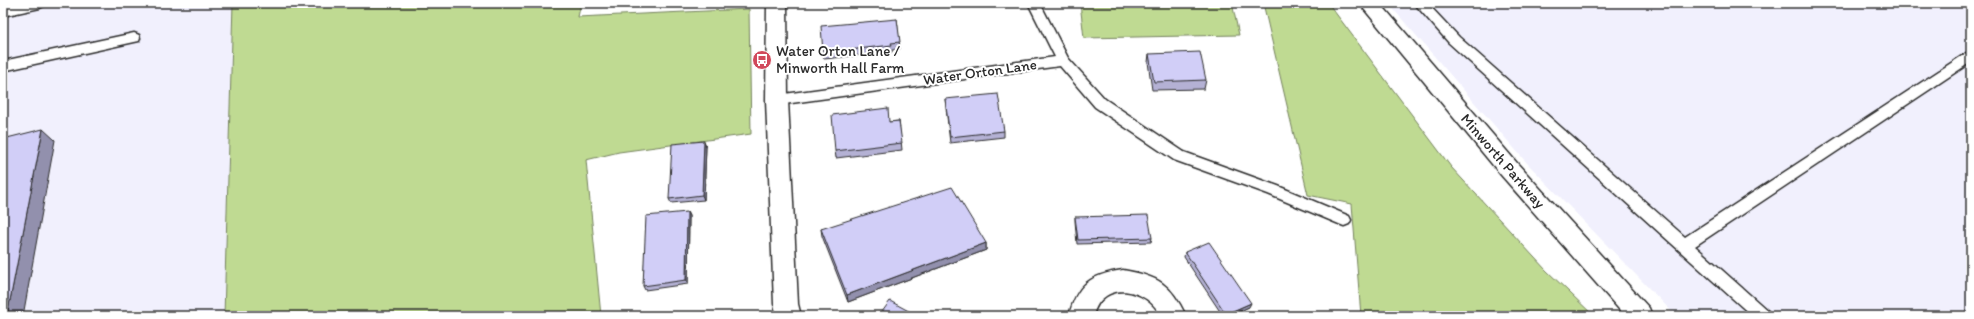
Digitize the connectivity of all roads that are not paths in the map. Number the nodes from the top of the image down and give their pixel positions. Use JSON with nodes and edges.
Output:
{"nodes":[{"id":1,"x":40,"y":3,"type":"edge"},
{"id":2,"x":777,"y":3,"type":"edge"},
{"id":3,"x":1034,"y":3,"type":"edge"},
{"id":4,"x":1369,"y":3,"type":"edge"},
{"id":5,"x":1420,"y":3,"type":"edge"},
{"id":6,"x":3,"y":11,"type":"edge"},
{"id":7,"x":134,"y":38,"type":"dead end"},
{"id":8,"x":1971,"y":55,"type":"edge"},
{"id":9,"x":1063,"y":61,"type":"junction"},
{"id":10,"x":3,"y":66,"type":"edge"},
{"id":11,"x":777,"y":100,"type":"junction"},
{"id":12,"x":1344,"y":220,"type":"dead end"},
{"id":13,"x":1685,"y":245,"type":"junction"},
{"id":14,"x":789,"y":316,"type":"edge"},
{"id":15,"x":1081,"y":316,"type":"edge"},
{"id":16,"x":1174,"y":316,"type":"edge"},
{"id":17,"x":1640,"y":316,"type":"edge"},
{"id":18,"x":1763,"y":316,"type":"edge"}],
"edges":[{"from":1,"to":6,"type":"lane"},
{"from":2,"to":11,"type":"street"},
{"from":3,"to":9,"type":"lane"},
{"from":4,"to":17,"type":"street","name":"Minworth Parkway"},
{"from":5,"to":13,"type":"lane"},
{"from":7,"to":10,"type":"lane"},
{"from":8,"to":13,"type":"lane"},
{"from":9,"to":11,"type":"lane","name":"Water Orton Lane"},
{"from":9,"to":12,"type":"lane"},
{"from":11,"to":14,"type":"street"},
{"from":13,"to":18,"type":"lane"},
{"from":15,"to":16,"type":"street"}]}
